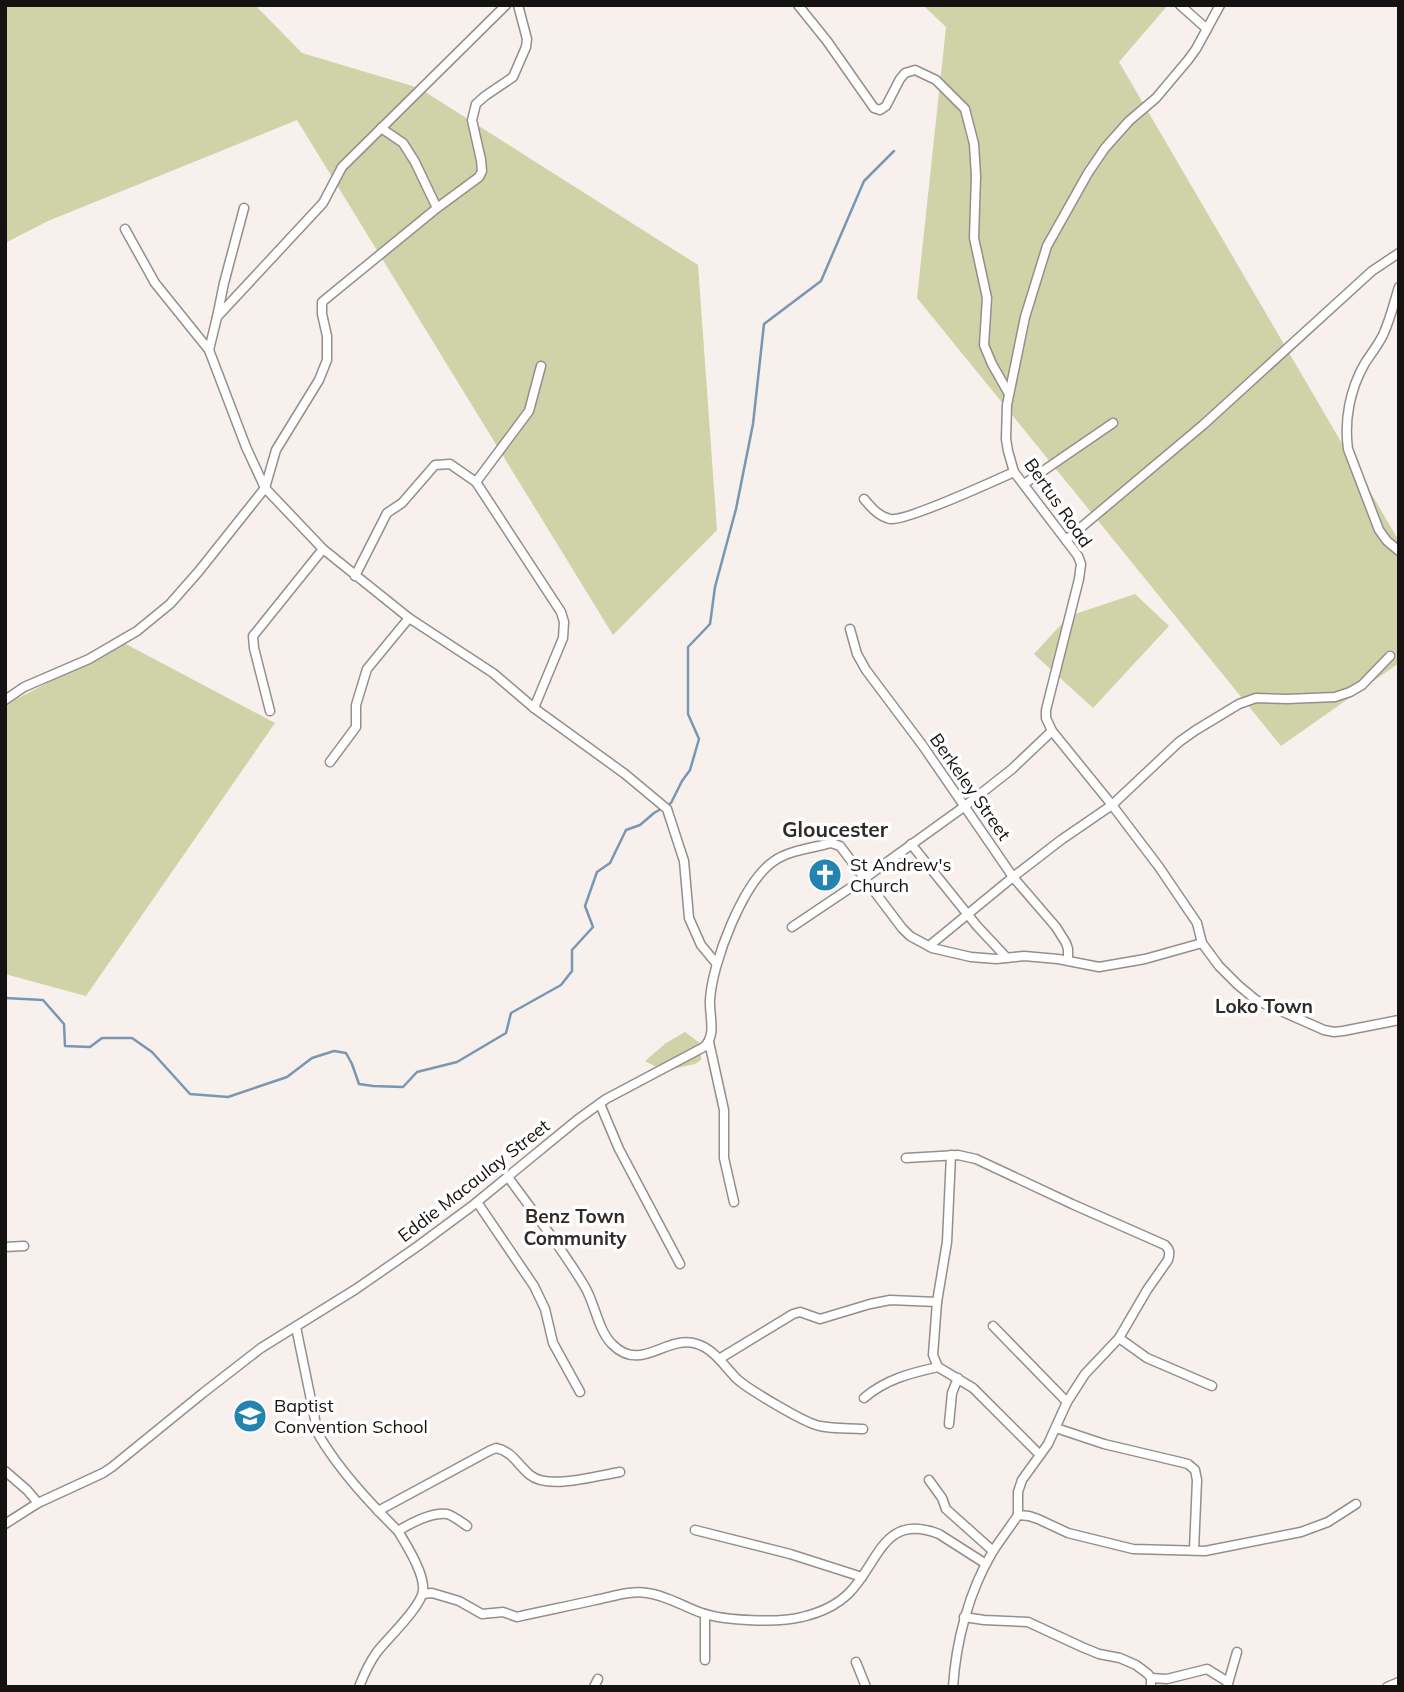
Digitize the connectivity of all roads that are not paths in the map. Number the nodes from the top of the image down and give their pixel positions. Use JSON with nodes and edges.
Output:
{"nodes":[{"id":1,"x":506,"y":5,"type":"edge"},
{"id":2,"x":518,"y":5,"type":"edge"},
{"id":3,"x":798,"y":5,"type":"edge"},
{"id":4,"x":1180,"y":5,"type":"edge"},
{"id":5,"x":1220,"y":5,"type":"edge"},
{"id":6,"x":1207,"y":29,"type":"junction"},
{"id":7,"x":381,"y":128,"type":"junction"},
{"id":8,"x":244,"y":208,"type":"dead end"},
{"id":9,"x":437,"y":208,"type":"junction"},
{"id":10,"x":125,"y":229,"type":"dead end"},
{"id":11,"x":1399,"y":253,"type":"edge"},
{"id":12,"x":1399,"y":287,"type":"edge"},
{"id":13,"x":217,"y":317,"type":"junction"},
{"id":14,"x":209,"y":350,"type":"junction"},
{"id":15,"x":541,"y":366,"type":"dead end"},
{"id":16,"x":1009,"y":394,"type":"junction"},
{"id":17,"x":1112,"y":423,"type":"dead end"},
{"id":18,"x":1014,"y":472,"type":"junction"},
{"id":19,"x":476,"y":482,"type":"junction"},
{"id":20,"x":1024,"y":484,"type":"junction"},
{"id":21,"x":265,"y":488,"type":"junction"},
{"id":22,"x":864,"y":499,"type":"dead end"},
{"id":23,"x":1066,"y":540,"type":"junction"},
{"id":24,"x":323,"y":549,"type":"junction"},
{"id":25,"x":1399,"y":551,"type":"edge"},
{"id":26,"x":355,"y":576,"type":"junction"},
{"id":27,"x":409,"y":618,"type":"junction"},
{"id":28,"x":850,"y":629,"type":"dead end"},
{"id":29,"x":1390,"y":656,"type":"dead end"},
{"id":30,"x":5,"y":700,"type":"edge"},
{"id":31,"x":534,"y":708,"type":"junction"},
{"id":32,"x":270,"y":711,"type":"dead end"},
{"id":33,"x":1052,"y":731,"type":"junction"},
{"id":34,"x":330,"y":762,"type":"dead end"},
{"id":35,"x":965,"y":806,"type":"junction"},
{"id":36,"x":1112,"y":806,"type":"junction"},
{"id":37,"x":911,"y":844,"type":"junction"},
{"id":38,"x":1013,"y":877,"type":"junction"},
{"id":39,"x":865,"y":878,"type":"junction"},
{"id":40,"x":967,"y":913,"type":"junction"},
{"id":41,"x":792,"y":927,"type":"dead end"},
{"id":42,"x":1202,"y":943,"type":"junction"},
{"id":43,"x":929,"y":946,"type":"junction"},
{"id":44,"x":1007,"y":958,"type":"junction"},
{"id":45,"x":1068,"y":960,"type":"junction"},
{"id":46,"x":716,"y":963,"type":"junction"},
{"id":47,"x":1399,"y":1020,"type":"edge"},
{"id":48,"x":709,"y":1042,"type":"junction"},
{"id":49,"x":600,"y":1104,"type":"junction"},
{"id":50,"x":951,"y":1155,"type":"junction"},
{"id":51,"x":906,"y":1158,"type":"dead end"},
{"id":52,"x":509,"y":1177,"type":"junction"},
{"id":53,"x":477,"y":1202,"type":"junction"},
{"id":54,"x":734,"y":1202,"type":"dead end"},
{"id":55,"x":24,"y":1246,"type":"dead end"},
{"id":56,"x":5,"y":1247,"type":"edge"},
{"id":57,"x":680,"y":1264,"type":"dead end"},
{"id":58,"x":937,"y":1302,"type":"junction"},
{"id":59,"x":993,"y":1326,"type":"dead end"},
{"id":60,"x":296,"y":1327,"type":"junction"},
{"id":61,"x":1119,"y":1338,"type":"junction"},
{"id":62,"x":719,"y":1359,"type":"junction"},
{"id":63,"x":939,"y":1367,"type":"junction"},
{"id":64,"x":958,"y":1378,"type":"junction"},
{"id":65,"x":1212,"y":1386,"type":"dead end"},
{"id":66,"x":580,"y":1392,"type":"dead end"},
{"id":67,"x":864,"y":1398,"type":"dead end"},
{"id":68,"x":1067,"y":1402,"type":"junction"},
{"id":69,"x":949,"y":1424,"type":"dead end"},
{"id":70,"x":1056,"y":1428,"type":"junction"},
{"id":71,"x":863,"y":1429,"type":"dead end"},
{"id":72,"x":1040,"y":1455,"type":"junction"},
{"id":73,"x":5,"y":1471,"type":"edge"},
{"id":74,"x":620,"y":1472,"type":"dead end"},
{"id":75,"x":929,"y":1480,"type":"dead end"},
{"id":76,"x":38,"y":1503,"type":"junction"},
{"id":77,"x":1356,"y":1504,"type":"dead end"},
{"id":78,"x":378,"y":1511,"type":"junction"},
{"id":79,"x":1018,"y":1515,"type":"junction"},
{"id":80,"x":5,"y":1524,"type":"edge"},
{"id":81,"x":467,"y":1526,"type":"dead end"},
{"id":82,"x":695,"y":1530,"type":"dead end"},
{"id":83,"x":398,"y":1531,"type":"junction"},
{"id":84,"x":1194,"y":1550,"type":"junction"},
{"id":85,"x":993,"y":1551,"type":"junction"},
{"id":86,"x":986,"y":1564,"type":"junction"},
{"id":87,"x":862,"y":1577,"type":"junction"},
{"id":88,"x":423,"y":1594,"type":"junction"},
{"id":89,"x":705,"y":1614,"type":"junction"},
{"id":90,"x":964,"y":1617,"type":"junction"},
{"id":91,"x":1237,"y":1652,"type":"dead end"},
{"id":92,"x":705,"y":1660,"type":"dead end"},
{"id":93,"x":856,"y":1662,"type":"dead end"},
{"id":94,"x":1399,"y":1682,"type":"edge"},
{"id":95,"x":1151,"y":1683,"type":"edge"},
{"id":96,"x":1228,"y":1685,"type":"edge"},
{"id":97,"x":359,"y":1687,"type":"edge"},
{"id":98,"x":866,"y":1687,"type":"edge"},
{"id":99,"x":953,"y":1687,"type":"edge"},
{"id":100,"x":1387,"y":1687,"type":"edge"}],
"edges":[{"from":1,"to":7,"type":"street"},
{"from":2,"to":9,"type":"street"},
{"from":3,"to":16,"type":"street"},
{"from":4,"to":6,"type":"street"},
{"from":5,"to":6,"type":"street","name":"Bertus Road"},
{"from":6,"to":16,"type":"street","name":"Bertus Road"},
{"from":7,"to":9,"type":"street"},
{"from":7,"to":13,"type":"street"},
{"from":8,"to":13,"type":"street"},
{"from":9,"to":21,"type":"street"},
{"from":10,"to":14,"type":"street"},
{"from":11,"to":23,"type":"street"},
{"from":12,"to":25,"type":"street"},
{"from":13,"to":14,"type":"street"},
{"from":14,"to":21,"type":"street"},
{"from":15,"to":19,"type":"street"},
{"from":16,"to":18,"type":"street","name":"Bertus Road"},
{"from":17,"to":20,"type":"street"},
{"from":18,"to":20,"type":"street","name":"Bertus Road"},
{"from":18,"to":22,"type":"street"},
{"from":19,"to":26,"type":"street"},
{"from":19,"to":31,"type":"street"},
{"from":20,"to":23,"type":"street","name":"Bertus Road"},
{"from":21,"to":24,"type":"street"},
{"from":21,"to":30,"type":"street"},
{"from":23,"to":33,"type":"street","name":"Bertus Road"},
{"from":24,"to":26,"type":"street"},
{"from":24,"to":32,"type":"street"},
{"from":26,"to":27,"type":"street"},
{"from":27,"to":31,"type":"street"},
{"from":27,"to":34,"type":"street"},
{"from":28,"to":35,"type":"street","name":"Berkeley Street"},
{"from":29,"to":36,"type":"street"},
{"from":31,"to":46,"type":"street"},
{"from":33,"to":35,"type":"street"},
{"from":33,"to":36,"type":"street"},
{"from":35,"to":37,"type":"street"},
{"from":35,"to":38,"type":"street","name":"Berkeley Street"},
{"from":36,"to":38,"type":"street"},
{"from":36,"to":42,"type":"street"},
{"from":37,"to":39,"type":"street"},
{"from":37,"to":40,"type":"street"},
{"from":38,"to":40,"type":"street"},
{"from":38,"to":45,"type":"street","name":"Berkeley Street"},
{"from":39,"to":41,"type":"street"},
{"from":39,"to":43,"type":"street"},
{"from":39,"to":46,"type":"street"},
{"from":40,"to":43,"type":"street"},
{"from":40,"to":44,"type":"street"},
{"from":42,"to":45,"type":"street"},
{"from":42,"to":47,"type":"street"},
{"from":43,"to":44,"type":"street"},
{"from":44,"to":45,"type":"street"},
{"from":46,"to":48,"type":"street"},
{"from":48,"to":49,"type":"street","name":"Eddie Macaulay Street"},
{"from":48,"to":54,"type":"street"},
{"from":49,"to":52,"type":"street","name":"Eddie Macaulay Street"},
{"from":49,"to":57,"type":"street"},
{"from":50,"to":51,"type":"street"},
{"from":50,"to":58,"type":"street"},
{"from":50,"to":61,"type":"street"},
{"from":52,"to":53,"type":"street","name":"Eddie Macaulay Street"},
{"from":52,"to":62,"type":"street"},
{"from":53,"to":60,"type":"street","name":"Eddie Macaulay Street"},
{"from":53,"to":66,"type":"street"},
{"from":55,"to":56,"type":"street"},
{"from":58,"to":62,"type":"street"},
{"from":58,"to":63,"type":"street"},
{"from":59,"to":68,"type":"street"},
{"from":60,"to":76,"type":"street","name":"Eddie Macaulay Street"},
{"from":60,"to":78,"type":"street"},
{"from":61,"to":65,"type":"street"},
{"from":61,"to":68,"type":"street"},
{"from":62,"to":71,"type":"street"},
{"from":63,"to":64,"type":"street"},
{"from":63,"to":67,"type":"street"},
{"from":64,"to":69,"type":"street"},
{"from":64,"to":72,"type":"street"},
{"from":68,"to":70,"type":"street"},
{"from":70,"to":72,"type":"street"},
{"from":70,"to":84,"type":"street"},
{"from":72,"to":79,"type":"street"},
{"from":73,"to":76,"type":"street"},
{"from":74,"to":78,"type":"street"},
{"from":75,"to":85,"type":"street"},
{"from":76,"to":80,"type":"street","name":"Eddie Macaulay Street"},
{"from":77,"to":84,"type":"street"},
{"from":78,"to":83,"type":"street"},
{"from":79,"to":84,"type":"street"},
{"from":79,"to":85,"type":"street"},
{"from":81,"to":83,"type":"street"},
{"from":82,"to":87,"type":"street"},
{"from":83,"to":88,"type":"street"},
{"from":85,"to":86,"type":"street"},
{"from":86,"to":87,"type":"street"},
{"from":86,"to":90,"type":"street"},
{"from":87,"to":89,"type":"street"},
{"from":88,"to":89,"type":"street"},
{"from":88,"to":97,"type":"street"},
{"from":89,"to":92,"type":"street"},
{"from":90,"to":95,"type":"street"},
{"from":90,"to":99,"type":"street"},
{"from":91,"to":96,"type":"street"},
{"from":93,"to":98,"type":"street"},
{"from":94,"to":100,"type":"street"},
{"from":95,"to":96,"type":"street"}]}
